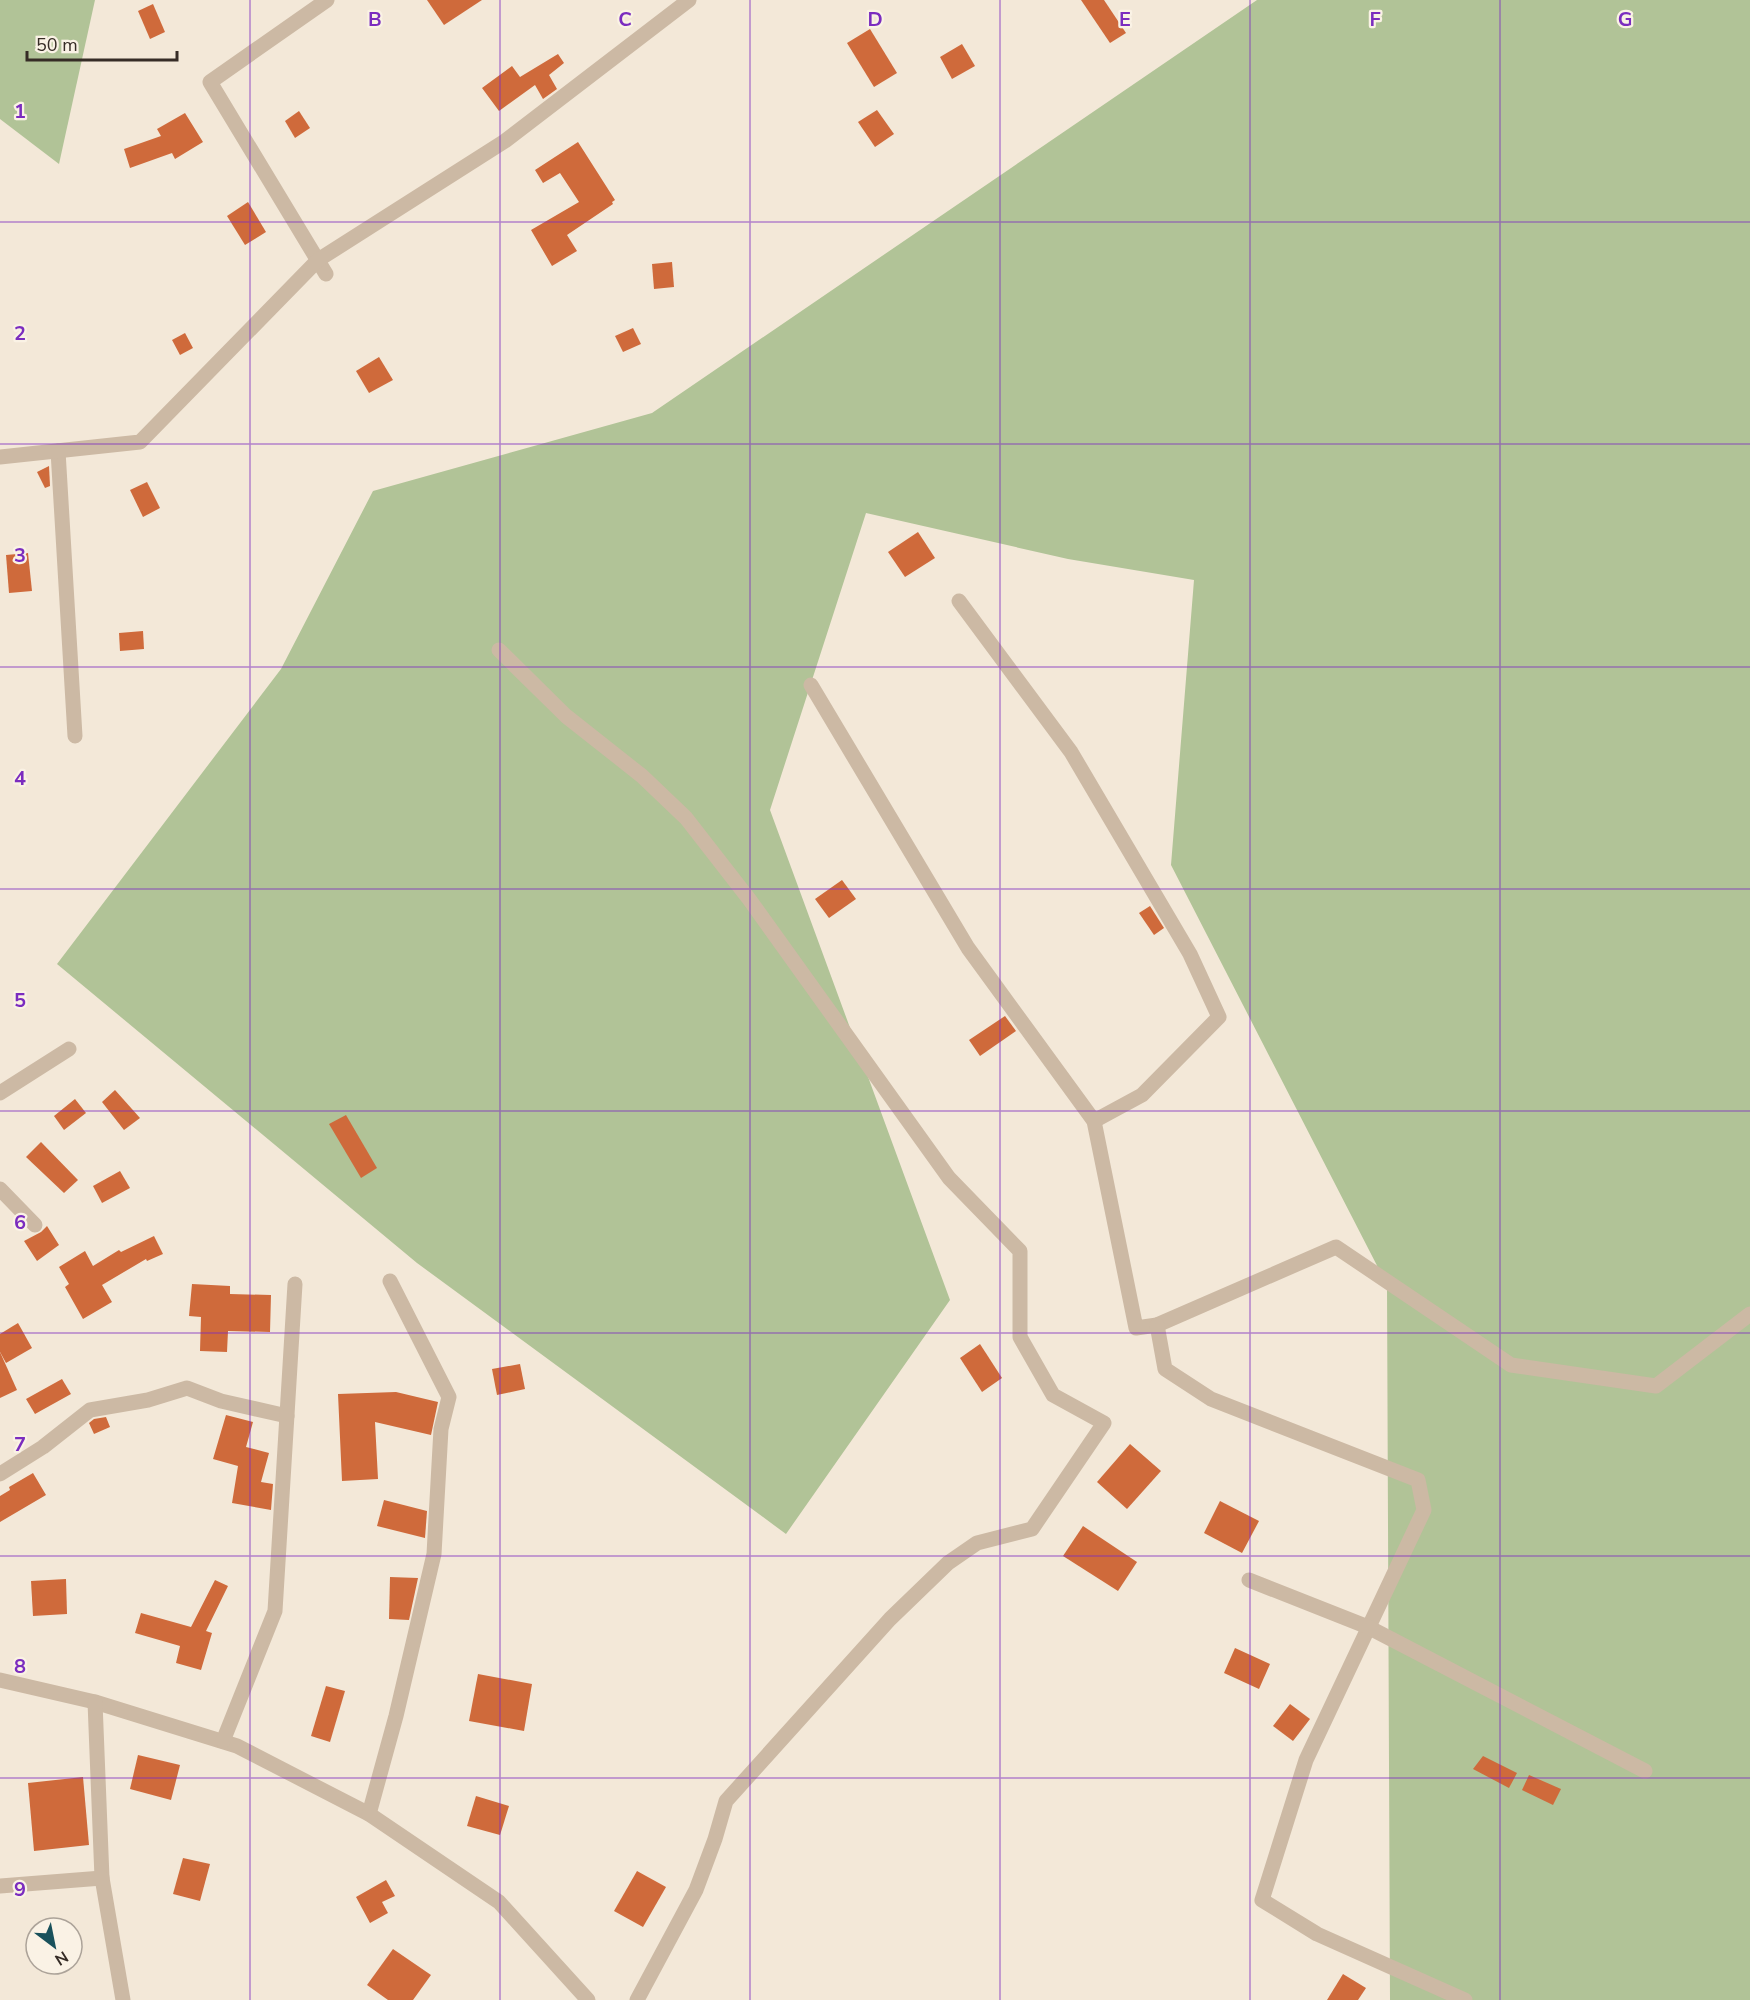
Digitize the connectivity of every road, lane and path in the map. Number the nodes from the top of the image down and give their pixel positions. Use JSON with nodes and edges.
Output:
{"nodes":[{"id":1,"x":327,"y":0,"type":"edge"},
{"id":2,"x":689,"y":0,"type":"edge"},
{"id":3,"x":318,"y":260,"type":"junction"},
{"id":4,"x":327,"y":274,"type":"dead end"},
{"id":5,"x":58,"y":450,"type":"junction"},
{"id":6,"x":0,"y":457,"type":"edge"},
{"id":7,"x":959,"y":601,"type":"dead end"},
{"id":8,"x":499,"y":650,"type":"dead end"},
{"id":9,"x":811,"y":685,"type":"dead end"},
{"id":10,"x":75,"y":736,"type":"dead end"},
{"id":11,"x":69,"y":1049,"type":"dead end"},
{"id":12,"x":0,"y":1093,"type":"edge"},
{"id":13,"x":1094,"y":1121,"type":"junction"},
{"id":14,"x":0,"y":1189,"type":"edge"},
{"id":15,"x":35,"y":1225,"type":"dead end"},
{"id":16,"x":390,"y":1281,"type":"dead end"},
{"id":17,"x":295,"y":1284,"type":"dead end"},
{"id":18,"x":1750,"y":1314,"type":"edge"},
{"id":19,"x":1157,"y":1325,"type":"junction"},
{"id":20,"x":287,"y":1416,"type":"junction"},
{"id":21,"x":0,"y":1474,"type":"edge"},
{"id":22,"x":1249,"y":1580,"type":"dead end"},
{"id":23,"x":1368,"y":1627,"type":"junction"},
{"id":24,"x":0,"y":1680,"type":"edge"},
{"id":25,"x":95,"y":1702,"type":"junction"},
{"id":26,"x":223,"y":1741,"type":"junction"},
{"id":27,"x":1645,"y":1771,"type":"dead end"},
{"id":28,"x":369,"y":1814,"type":"junction"},
{"id":29,"x":102,"y":1878,"type":"junction"},
{"id":30,"x":0,"y":1886,"type":"edge"},
{"id":31,"x":123,"y":2000,"type":"edge"},
{"id":32,"x":588,"y":2000,"type":"edge"},
{"id":33,"x":637,"y":2000,"type":"edge"},
{"id":34,"x":1465,"y":2000,"type":"edge"}],
"edges":[{"from":1,"to":3,"type":"street"},
{"from":2,"to":3,"type":"street"},
{"from":3,"to":4,"type":"street"},
{"from":3,"to":5,"type":"street"},
{"from":5,"to":6,"type":"street"},
{"from":5,"to":10,"type":"street"},
{"from":7,"to":13,"type":"street"},
{"from":8,"to":33,"type":"street"},
{"from":9,"to":13,"type":"street"},
{"from":11,"to":12,"type":"street"},
{"from":13,"to":19,"type":"street"},
{"from":14,"to":15,"type":"street"},
{"from":16,"to":28,"type":"street"},
{"from":17,"to":20,"type":"street"},
{"from":18,"to":19,"type":"street"},
{"from":19,"to":23,"type":"street"},
{"from":20,"to":21,"type":"street"},
{"from":20,"to":26,"type":"street"},
{"from":22,"to":23,"type":"street"},
{"from":23,"to":27,"type":"street"},
{"from":23,"to":34,"type":"street"},
{"from":24,"to":25,"type":"street"},
{"from":25,"to":26,"type":"street"},
{"from":25,"to":29,"type":"street"},
{"from":26,"to":28,"type":"street"},
{"from":28,"to":32,"type":"street"},
{"from":29,"to":30,"type":"street"},
{"from":29,"to":31,"type":"street"}]}
